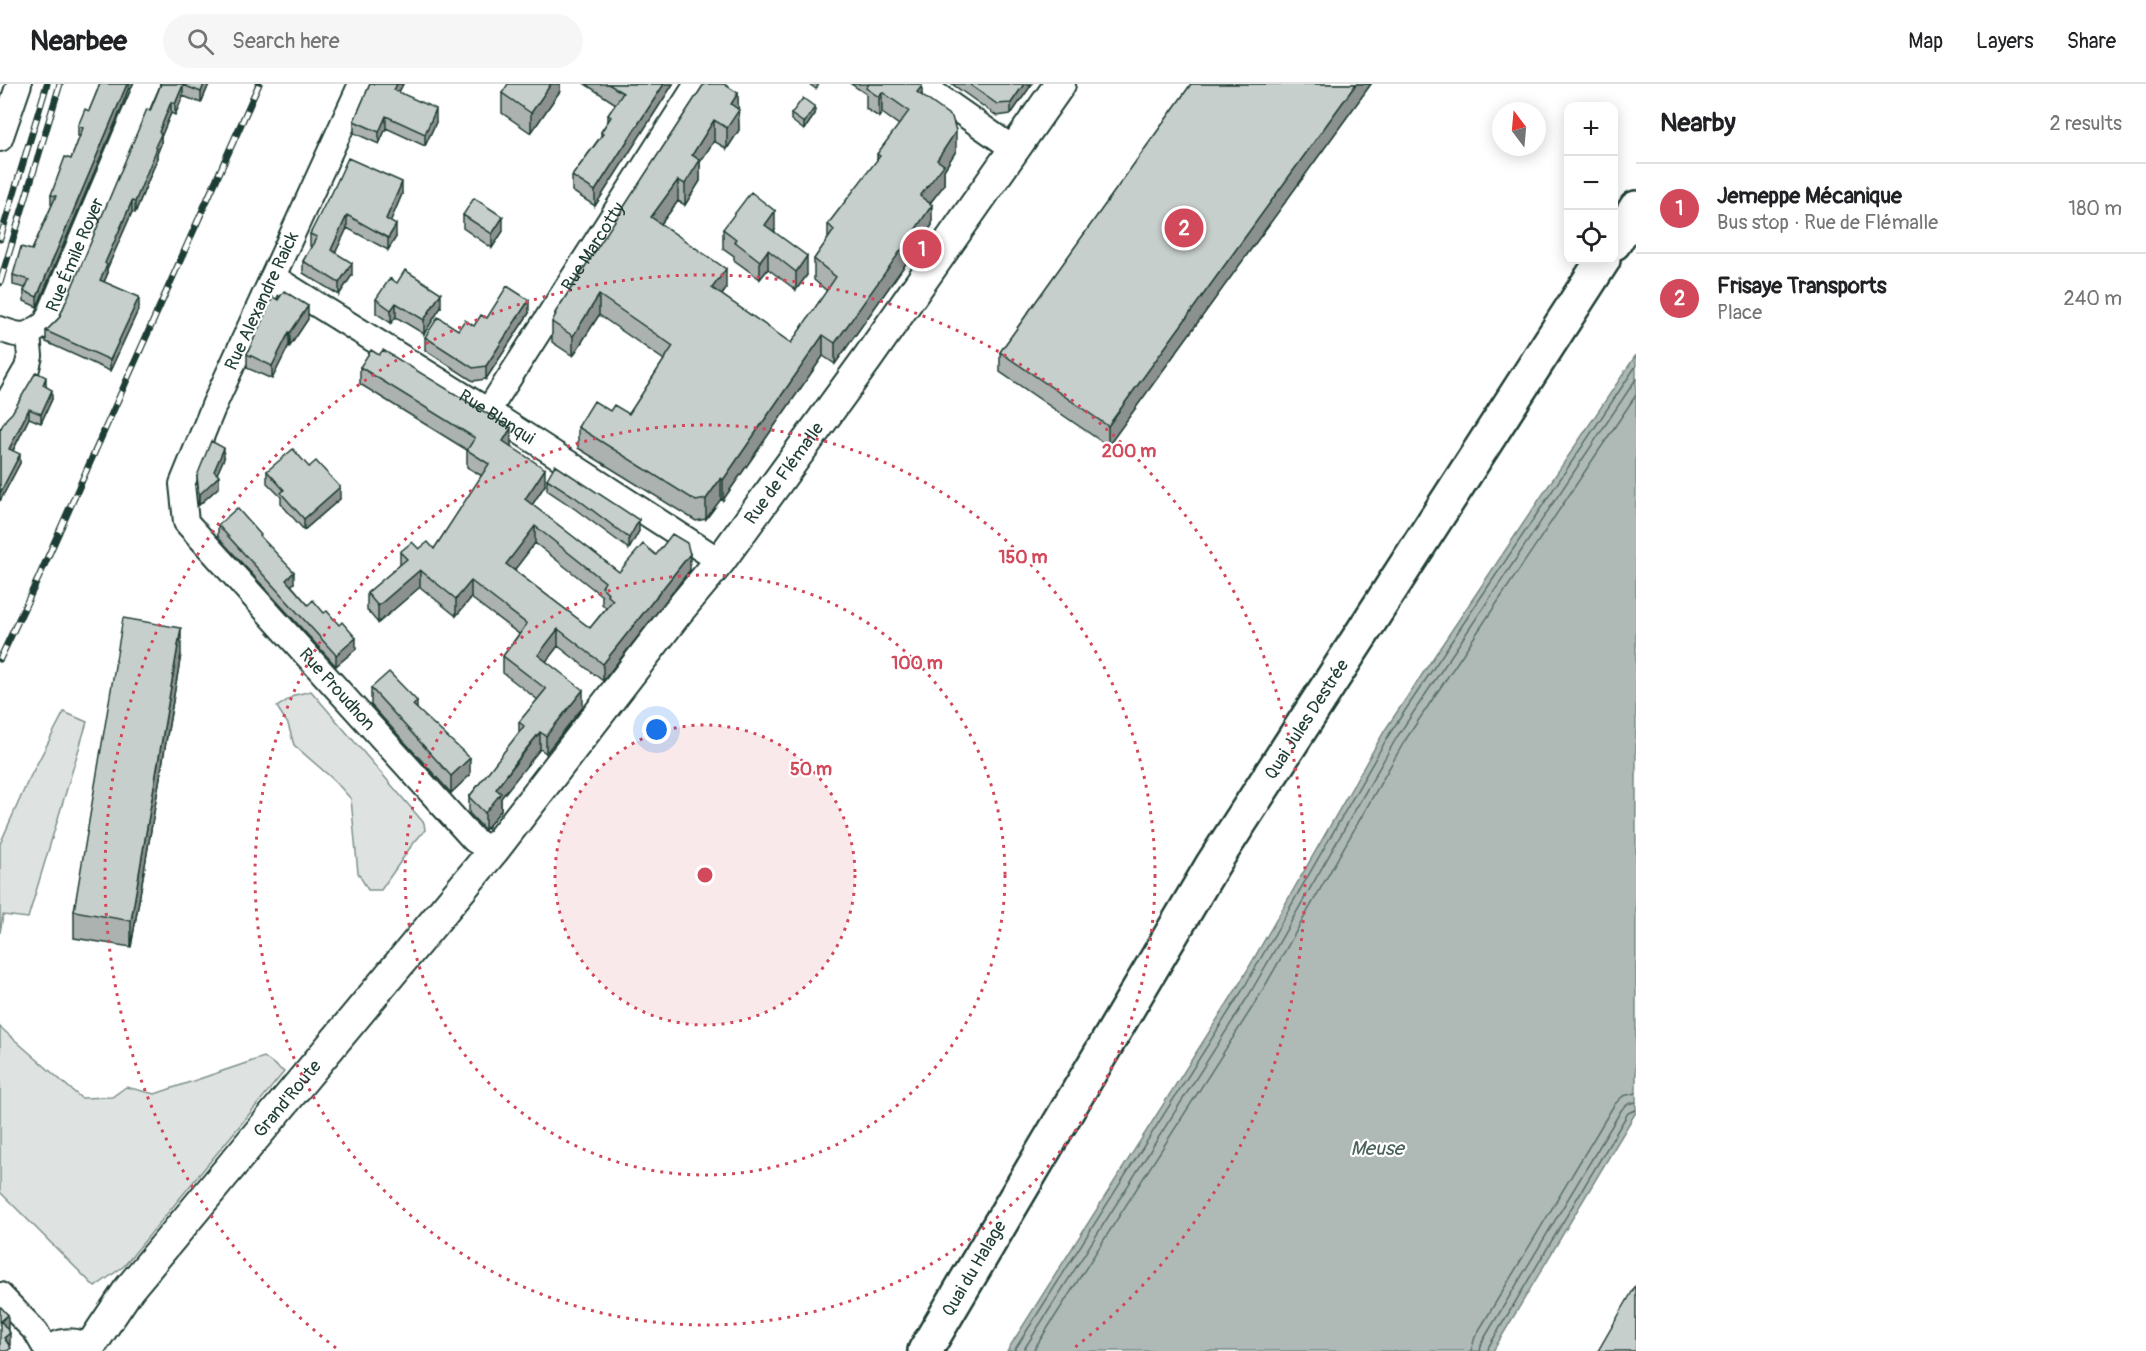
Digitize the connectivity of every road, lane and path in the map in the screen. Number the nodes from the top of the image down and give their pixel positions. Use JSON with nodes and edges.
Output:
{"nodes":[{"id":1,"x":19,"y":84,"type":"edge"},
{"id":2,"x":147,"y":84,"type":"edge"},
{"id":3,"x":361,"y":84,"type":"edge"},
{"id":4,"x":697,"y":84,"type":"edge"},
{"id":5,"x":921,"y":84,"type":"edge"},
{"id":6,"x":1060,"y":84,"type":"edge"},
{"id":7,"x":0,"y":139,"type":"edge"},
{"id":8,"x":1015,"y":150,"type":"junction"},
{"id":9,"x":1636,"y":208,"type":"edge"},
{"id":10,"x":1618,"y":237,"type":"edge"},
{"id":11,"x":1600,"y":264,"type":"edge"},
{"id":12,"x":273,"y":277,"type":"junction"},
{"id":13,"x":0,"y":329,"type":"edge"},
{"id":14,"x":28,"y":335,"type":"junction"},
{"id":15,"x":488,"y":411,"type":"junction"},
{"id":16,"x":0,"y":415,"type":"edge"},
{"id":17,"x":186,"y":522,"type":"joint"},
{"id":18,"x":720,"y":561,"type":"junction"},
{"id":19,"x":493,"y":851,"type":"junction"},
{"id":20,"x":1023,"y":1186,"type":"joint"},
{"id":21,"x":0,"y":1294,"type":"edge"},
{"id":22,"x":88,"y":1350,"type":"edge"},
{"id":23,"x":49,"y":1351,"type":"edge"},
{"id":24,"x":925,"y":1351,"type":"edge"}],
"edges":[{"from":1,"to":7,"type":"street"},
{"from":2,"to":14,"type":"street","name":"Rue Émile Royer"},
{"from":3,"to":12,"type":"street","name":"Rue Alexandre Raick"},
{"from":4,"to":15,"type":"street","name":"Rue Marcotty"},
{"from":5,"to":8,"type":"street"},
{"from":6,"to":8,"type":"street","name":"Rue de Flémalle"},
{"from":8,"to":18,"type":"street","name":"Rue de Flémalle"},
{"from":9,"to":10,"type":"main road"},
{"from":11,"to":20,"type":"main road","name":"Quai Jules Destrée"},
{"from":12,"to":15,"type":"street","name":"Rue Blanqui"},
{"from":12,"to":17,"type":"street","name":"Rue Alexandre Raick"},
{"from":13,"to":14,"type":"street"},
{"from":14,"to":16,"type":"street"},
{"from":15,"to":18,"type":"street","name":"Rue Blanqui"},
{"from":17,"to":19,"type":"street","name":"Rue Proudhon"},
{"from":18,"to":19,"type":"street","name":"Rue de Flémalle"},
{"from":19,"to":22,"type":"street","name":"Grand'Route"},
{"from":20,"to":24,"type":"main road","name":"Quai du Halage"},
{"from":21,"to":23,"type":"street"},
{"from":22,"to":23,"type":"street","name":"Grand'Route"}]}
